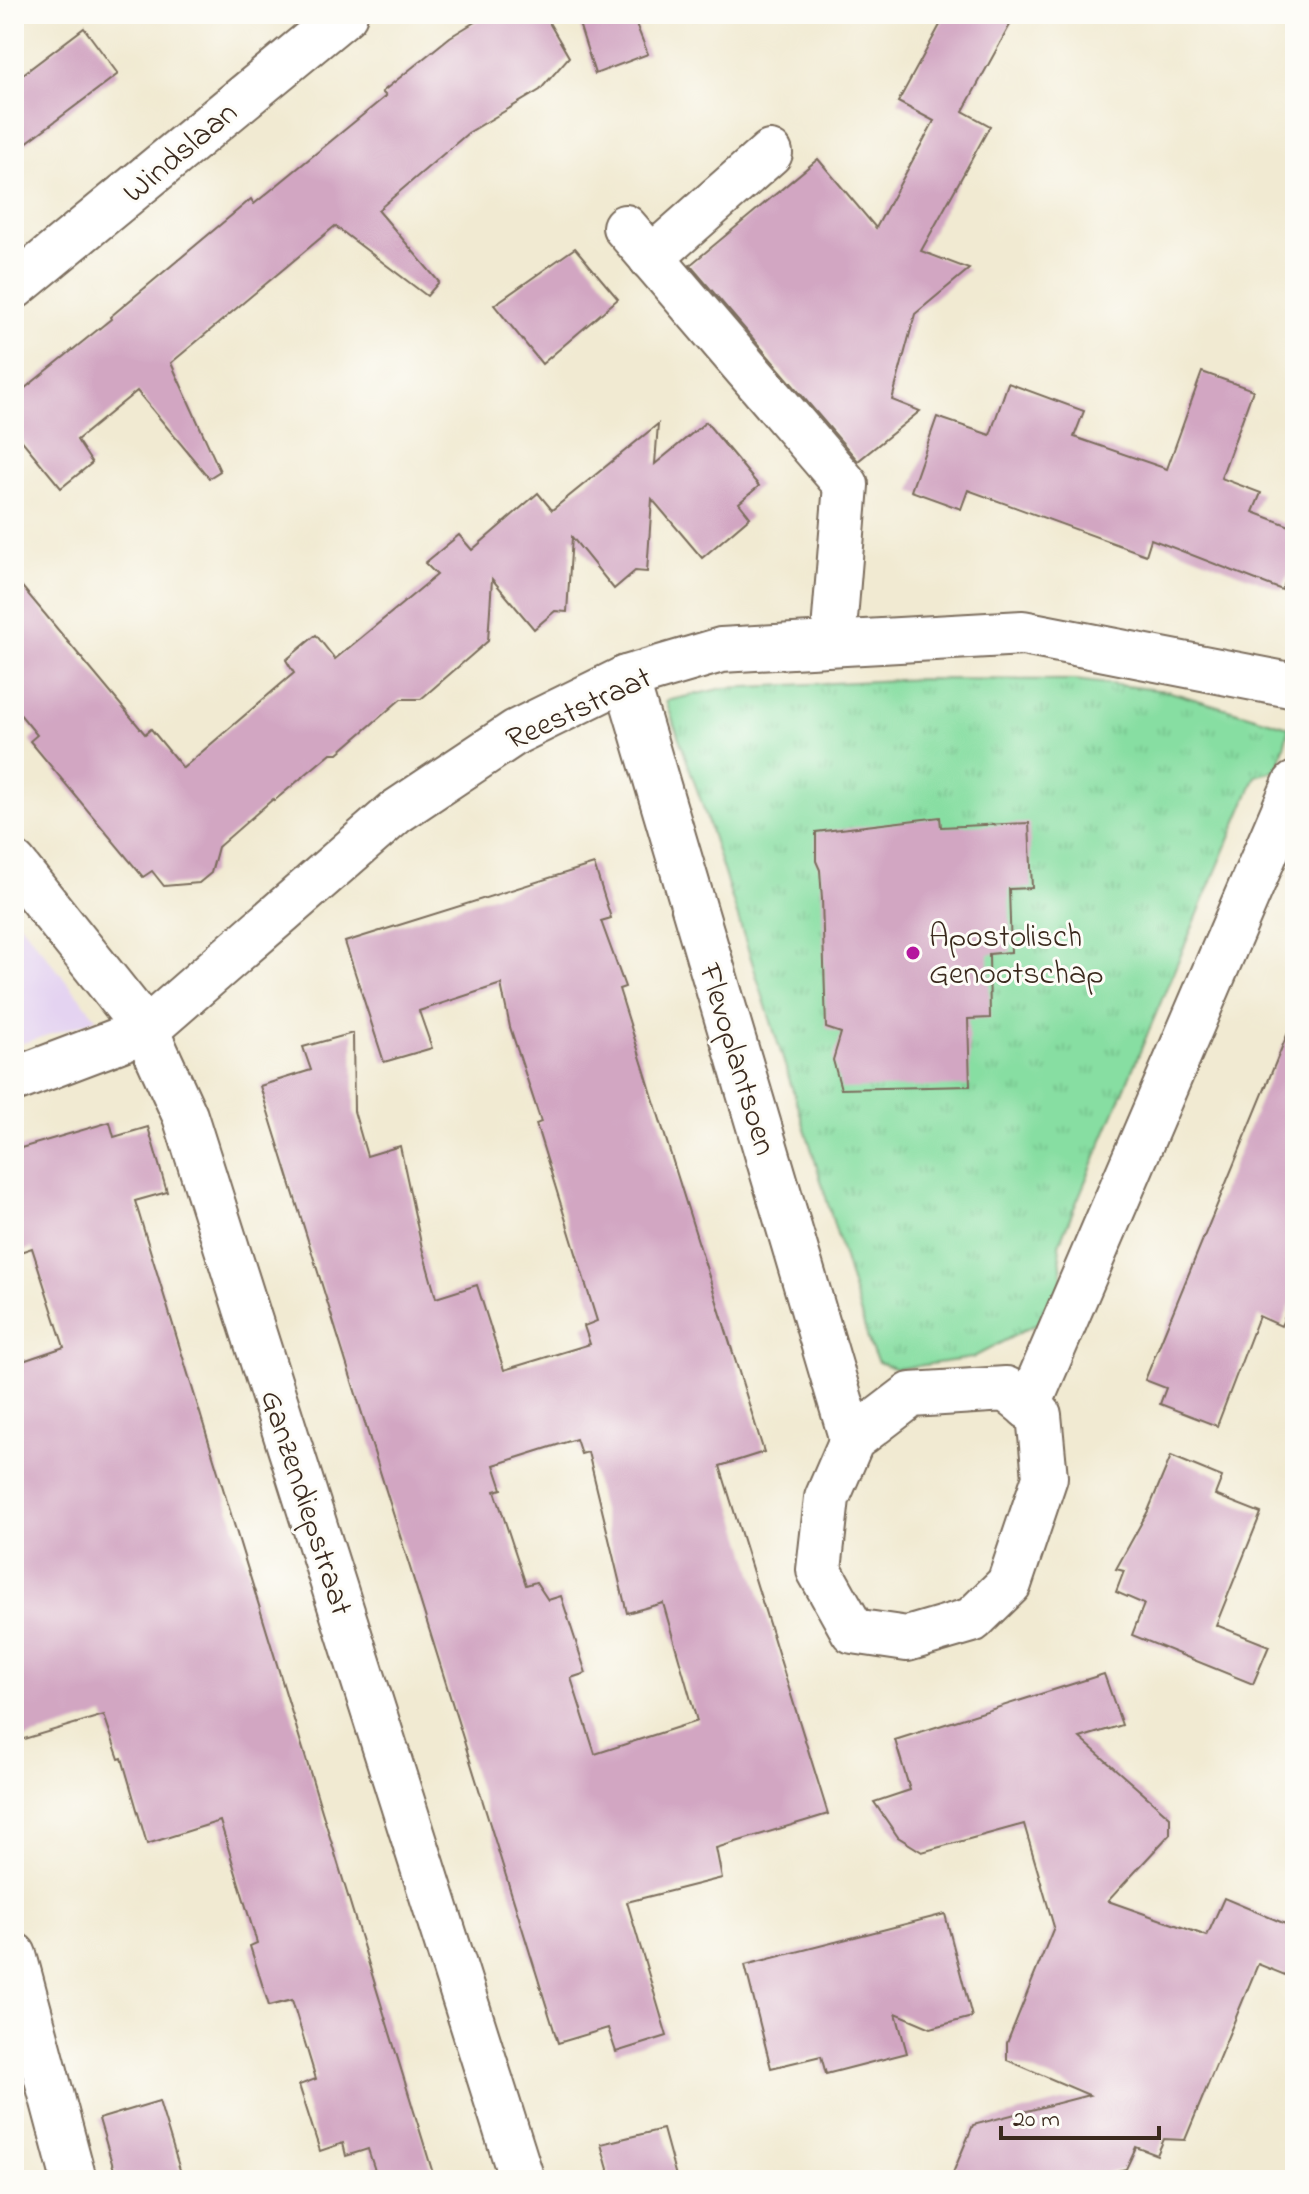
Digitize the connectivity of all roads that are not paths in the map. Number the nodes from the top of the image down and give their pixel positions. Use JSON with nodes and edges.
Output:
{"nodes":[{"id":1,"x":345,"y":14,"type":"edge"},
{"id":2,"x":770,"y":153,"type":"dead end"},
{"id":3,"x":14,"y":287,"type":"edge"},
{"id":4,"x":833,"y":643,"type":"junction"},
{"id":5,"x":626,"y":678,"type":"junction"},
{"id":6,"x":1295,"y":686,"type":"edge"},
{"id":7,"x":1295,"y":784,"type":"edge"},
{"id":8,"x":14,"y":864,"type":"edge"},
{"id":9,"x":146,"y":1030,"type":"junction"},
{"id":10,"x":14,"y":1080,"type":"edge"},
{"id":11,"x":1028,"y":1407,"type":"junction"},
{"id":12,"x":852,"y":1440,"type":"junction"},
{"id":13,"x":14,"y":1955,"type":"edge"},
{"id":14,"x":74,"y":2180,"type":"edge"},
{"id":15,"x":522,"y":2180,"type":"edge"}],
"edges":[{"from":1,"to":3,"type":"street","name":"Windslaan"},
{"from":2,"to":4,"type":"street"},
{"from":4,"to":5,"type":"street","name":"Reeststraat"},
{"from":4,"to":6,"type":"street","name":"Reeststraat"},
{"from":5,"to":9,"type":"street","name":"Reeststraat"},
{"from":5,"to":12,"type":"street","name":"Flevoplantsoen"},
{"from":7,"to":11,"type":"street"},
{"from":8,"to":9,"type":"street","name":"Ganzendiepstraat"},
{"from":9,"to":10,"type":"street"},
{"from":9,"to":15,"type":"street","name":"Ganzendiepstraat"},
{"from":11,"to":12,"type":"street"},
{"from":11,"to":12,"type":"street"},
{"from":13,"to":14,"type":"street"}]}
